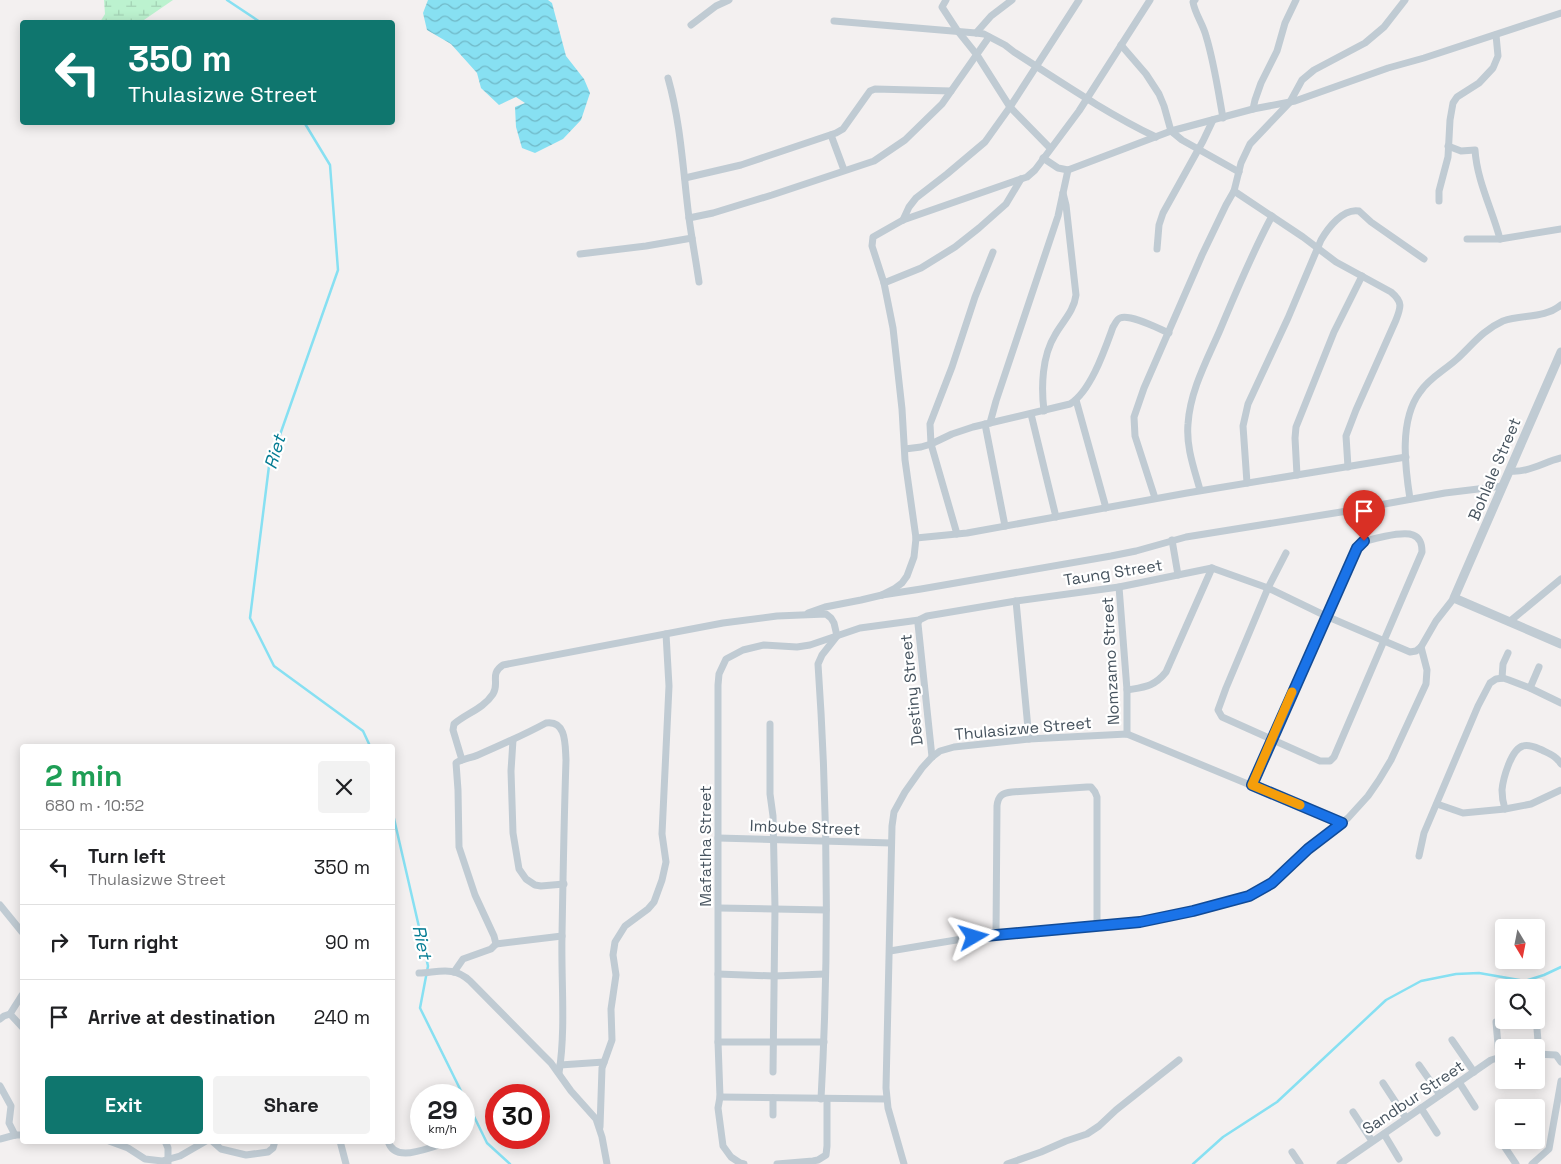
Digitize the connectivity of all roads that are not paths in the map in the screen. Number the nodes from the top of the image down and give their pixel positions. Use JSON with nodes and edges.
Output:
{"nodes":[{"id":1,"x":729,"y":0,"type":"edge"},
{"id":2,"x":937,"y":0,"type":"edge"},
{"id":3,"x":1012,"y":0,"type":"edge"},
{"id":4,"x":1079,"y":0,"type":"edge"},
{"id":5,"x":1150,"y":0,"type":"edge"},
{"id":6,"x":1195,"y":0,"type":"edge"},
{"id":7,"x":1296,"y":0,"type":"edge"},
{"id":8,"x":1405,"y":0,"type":"edge"},
{"id":9,"x":944,"y":3,"type":"edge"},
{"id":10,"x":1561,"y":13,"type":"edge"},
{"id":11,"x":834,"y":21,"type":"dead end"},
{"id":12,"x":691,"y":25,"type":"dead end"},
{"id":13,"x":957,"y":30,"type":"junction"},
{"id":14,"x":976,"y":33,"type":"junction"},
{"id":15,"x":1496,"y":35,"type":"junction"},
{"id":16,"x":989,"y":37,"type":"junction"},
{"id":17,"x":1121,"y":44,"type":"junction"},
{"id":18,"x":977,"y":54,"type":"junction"},
{"id":19,"x":1037,"y":66,"type":"junction"},
{"id":20,"x":668,"y":78,"type":"dead end"},
{"id":21,"x":951,"y":91,"type":"junction"},
{"id":22,"x":1086,"y":99,"type":"junction"},
{"id":23,"x":1290,"y":102,"type":"junction"},
{"id":24,"x":1010,"y":107,"type":"junction"},
{"id":25,"x":1253,"y":109,"type":"junction"},
{"id":26,"x":1222,"y":118,"type":"junction"},
{"id":27,"x":1213,"y":120,"type":"junction"},
{"id":28,"x":1170,"y":132,"type":"junction"},
{"id":29,"x":831,"y":135,"type":"junction"},
{"id":30,"x":1156,"y":137,"type":"junction"},
{"id":31,"x":1448,"y":146,"type":"junction"},
{"id":32,"x":1050,"y":148,"type":"junction"},
{"id":33,"x":1198,"y":150,"type":"junction"},
{"id":34,"x":1043,"y":158,"type":"junction"},
{"id":35,"x":844,"y":170,"type":"junction"},
{"id":36,"x":1068,"y":170,"type":"junction"},
{"id":37,"x":1239,"y":172,"type":"junction"},
{"id":38,"x":685,"y":178,"type":"junction"},
{"id":39,"x":1021,"y":179,"type":"junction"},
{"id":40,"x":1234,"y":191,"type":"junction"},
{"id":41,"x":1062,"y":193,"type":"junction"},
{"id":42,"x":1439,"y":201,"type":"dead end"},
{"id":43,"x":1272,"y":216,"type":"junction"},
{"id":44,"x":689,"y":218,"type":"junction"},
{"id":45,"x":903,"y":220,"type":"junction"},
{"id":46,"x":1561,"y":229,"type":"edge"},
{"id":47,"x":692,"y":238,"type":"junction"},
{"id":48,"x":1467,"y":239,"type":"dead end"},
{"id":49,"x":1500,"y":239,"type":"junction"},
{"id":50,"x":1158,"y":249,"type":"dead end"},
{"id":51,"x":1318,"y":250,"type":"junction"},
{"id":52,"x":993,"y":252,"type":"dead end"},
{"id":53,"x":580,"y":254,"type":"dead end"},
{"id":54,"x":1424,"y":259,"type":"dead end"},
{"id":55,"x":1362,"y":276,"type":"junction"},
{"id":56,"x":699,"y":282,"type":"dead end"},
{"id":57,"x":884,"y":283,"type":"junction"},
{"id":58,"x":1561,"y":305,"type":"edge"},
{"id":59,"x":1169,"y":333,"type":"junction"},
{"id":60,"x":1561,"y":352,"type":"edge"},
{"id":61,"x":1076,"y":400,"type":"junction"},
{"id":62,"x":1044,"y":411,"type":"junction"},
{"id":63,"x":1031,"y":414,"type":"junction"},
{"id":64,"x":988,"y":423,"type":"junction"},
{"id":65,"x":932,"y":444,"type":"junction"},
{"id":66,"x":905,"y":449,"type":"junction"},
{"id":67,"x":1406,"y":457,"type":"junction"},
{"id":68,"x":1561,"y":458,"type":"edge"},
{"id":69,"x":1348,"y":466,"type":"junction"},
{"id":70,"x":1510,"y":471,"type":"junction"},
{"id":71,"x":1297,"y":474,"type":"junction"},
{"id":72,"x":1247,"y":483,"type":"junction"},
{"id":73,"x":1503,"y":486,"type":"junction"},
{"id":74,"x":1200,"y":490,"type":"junction"},
{"id":75,"x":1155,"y":498,"type":"junction"},
{"id":76,"x":1410,"y":499,"type":"junction"},
{"id":77,"x":1106,"y":508,"type":"junction"},
{"id":78,"x":1056,"y":517,"type":"junction"},
{"id":79,"x":1005,"y":526,"type":"junction"},
{"id":80,"x":957,"y":534,"type":"junction"},
{"id":81,"x":916,"y":538,"type":"junction"},
{"id":82,"x":1172,"y":540,"type":"junction"},
{"id":83,"x":1286,"y":552,"type":"dead end"},
{"id":84,"x":1212,"y":568,"type":"junction"},
{"id":85,"x":1178,"y":575,"type":"junction"},
{"id":86,"x":1561,"y":579,"type":"edge"},
{"id":87,"x":1119,"y":587,"type":"junction"},
{"id":88,"x":1268,"y":588,"type":"junction"},
{"id":89,"x":882,"y":595,"type":"junction"},
{"id":90,"x":1454,"y":598,"type":"junction"},
{"id":91,"x":1016,"y":601,"type":"junction"},
{"id":92,"x":807,"y":614,"type":"junction"},
{"id":93,"x":1326,"y":616,"type":"junction"},
{"id":94,"x":919,"y":620,"type":"junction"},
{"id":95,"x":1509,"y":622,"type":"junction"},
{"id":96,"x":666,"y":634,"type":"junction"},
{"id":97,"x":837,"y":636,"type":"junction"},
{"id":98,"x":1383,"y":642,"type":"junction"},
{"id":99,"x":1561,"y":644,"type":"edge"},
{"id":100,"x":1421,"y":647,"type":"junction"},
{"id":101,"x":1508,"y":653,"type":"dead end"},
{"id":102,"x":1539,"y":667,"type":"dead end"},
{"id":103,"x":1502,"y":678,"type":"junction"},
{"id":104,"x":1530,"y":688,"type":"junction"},
{"id":105,"x":1127,"y":690,"type":"junction"},
{"id":106,"x":1561,"y":702,"type":"edge"},
{"id":107,"x":770,"y":724,"type":"dead end"},
{"id":108,"x":1127,"y":734,"type":"junction"},
{"id":109,"x":1029,"y":739,"type":"junction"},
{"id":110,"x":513,"y":740,"type":"junction"},
{"id":111,"x":1271,"y":740,"type":"junction"},
{"id":112,"x":932,"y":757,"type":"junction"},
{"id":113,"x":462,"y":760,"type":"junction"},
{"id":114,"x":1561,"y":764,"type":"edge"},
{"id":115,"x":1252,"y":785,"type":"junction"},
{"id":116,"x":1561,"y":790,"type":"edge"},
{"id":117,"x":1437,"y":804,"type":"junction"},
{"id":118,"x":1505,"y":809,"type":"junction"},
{"id":119,"x":1342,"y":823,"type":"junction"},
{"id":120,"x":718,"y":838,"type":"junction"},
{"id":121,"x":773,"y":840,"type":"junction"},
{"id":122,"x":825,"y":841,"type":"junction"},
{"id":123,"x":890,"y":843,"type":"junction"},
{"id":124,"x":1419,"y":856,"type":"dead end"},
{"id":125,"x":564,"y":884,"type":"junction"},
{"id":126,"x":0,"y":905,"type":"edge"},
{"id":127,"x":719,"y":908,"type":"junction"},
{"id":128,"x":775,"y":908,"type":"junction"},
{"id":129,"x":826,"y":910,"type":"junction"},
{"id":130,"x":1097,"y":925,"type":"junction"},
{"id":131,"x":20,"y":926,"type":"edge"},
{"id":132,"x":996,"y":934,"type":"junction"},
{"id":133,"x":562,"y":936,"type":"junction"},
{"id":134,"x":496,"y":944,"type":"junction"},
{"id":135,"x":890,"y":951,"type":"junction"},
{"id":136,"x":454,"y":972,"type":"junction"},
{"id":137,"x":420,"y":973,"type":"dead end"},
{"id":138,"x":718,"y":974,"type":"junction"},
{"id":139,"x":825,"y":974,"type":"junction"},
{"id":140,"x":774,"y":976,"type":"junction"},
{"id":141,"x":20,"y":998,"type":"edge"},
{"id":142,"x":10,"y":1014,"type":"junction"},
{"id":143,"x":0,"y":1020,"type":"edge"},
{"id":144,"x":20,"y":1025,"type":"edge"},
{"id":145,"x":1452,"y":1040,"type":"dead end"},
{"id":146,"x":718,"y":1042,"type":"junction"},
{"id":147,"x":773,"y":1042,"type":"junction"},
{"id":148,"x":824,"y":1042,"type":"junction"},
{"id":149,"x":1545,"y":1054,"type":"edge"},
{"id":150,"x":1495,"y":1059,"type":"edge"},
{"id":151,"x":1179,"y":1060,"type":"dead end"},
{"id":152,"x":604,"y":1062,"type":"junction"},
{"id":153,"x":1561,"y":1062,"type":"edge"},
{"id":154,"x":560,"y":1065,"type":"junction"},
{"id":155,"x":1419,"y":1065,"type":"dead end"},
{"id":156,"x":773,"y":1072,"type":"dead end"},
{"id":157,"x":1474,"y":1072,"type":"junction"},
{"id":158,"x":558,"y":1073,"type":"junction"},
{"id":159,"x":1561,"y":1081,"type":"edge"},
{"id":160,"x":1460,"y":1082,"type":"junction"},
{"id":161,"x":1383,"y":1083,"type":"dead end"},
{"id":162,"x":0,"y":1086,"type":"edge"},
{"id":163,"x":1440,"y":1095,"type":"junction"},
{"id":164,"x":720,"y":1097,"type":"junction"},
{"id":165,"x":773,"y":1098,"type":"junction"},
{"id":166,"x":824,"y":1099,"type":"junction"},
{"id":167,"x":886,"y":1099,"type":"junction"},
{"id":168,"x":1476,"y":1107,"type":"dead end"},
{"id":169,"x":1421,"y":1108,"type":"junction"},
{"id":170,"x":1353,"y":1112,"type":"dead end"},
{"id":171,"x":773,"y":1115,"type":"dead end"},
{"id":172,"x":1406,"y":1118,"type":"junction"},
{"id":173,"x":600,"y":1127,"type":"junction"},
{"id":174,"x":1437,"y":1133,"type":"dead end"},
{"id":175,"x":1384,"y":1134,"type":"junction"},
{"id":176,"x":19,"y":1135,"type":"edge"},
{"id":177,"x":0,"y":1139,"type":"edge"},
{"id":178,"x":1372,"y":1141,"type":"junction"},
{"id":179,"x":117,"y":1144,"type":"edge"},
{"id":180,"x":166,"y":1144,"type":"edge"},
{"id":181,"x":201,"y":1144,"type":"edge"},
{"id":182,"x":215,"y":1144,"type":"edge"},
{"id":183,"x":274,"y":1144,"type":"edge"},
{"id":184,"x":341,"y":1144,"type":"edge"},
{"id":185,"x":389,"y":1144,"type":"edge"},
{"id":186,"x":424,"y":1149,"type":"edge"},
{"id":187,"x":1506,"y":1149,"type":"edge"},
{"id":188,"x":1292,"y":1152,"type":"dead end"},
{"id":189,"x":1399,"y":1159,"type":"dead end"},
{"id":190,"x":169,"y":1162,"type":"edge"},
{"id":191,"x":606,"y":1163,"type":"edge"},
{"id":192,"x":1342,"y":1163,"type":"edge"},
{"id":193,"x":346,"y":1164,"type":"edge"},
{"id":194,"x":744,"y":1164,"type":"edge"},
{"id":195,"x":777,"y":1164,"type":"edge"},
{"id":196,"x":904,"y":1164,"type":"edge"},
{"id":197,"x":1007,"y":1164,"type":"edge"},
{"id":198,"x":1300,"y":1164,"type":"edge"},
{"id":199,"x":1516,"y":1164,"type":"edge"},
{"id":200,"x":1532,"y":1164,"type":"edge"}],
"edges":[{"from":1,"to":12,"type":"street"},
{"from":2,"to":9,"type":"street"},
{"from":3,"to":14,"type":"street"},
{"from":4,"to":19,"type":"street"},
{"from":5,"to":17,"type":"street"},
{"from":6,"to":26,"type":"street"},
{"from":7,"to":25,"type":"street"},
{"from":8,"to":23,"type":"street"},
{"from":9,"to":13,"type":"street"},
{"from":10,"to":15,"type":"street"},
{"from":11,"to":13,"type":"street"},
{"from":13,"to":14,"type":"street"},
{"from":13,"to":18,"type":"street"},
{"from":14,"to":16,"type":"street"},
{"from":15,"to":23,"type":"street"},
{"from":15,"to":31,"type":"street"},
{"from":16,"to":18,"type":"street"},
{"from":16,"to":19,"type":"street"},
{"from":17,"to":22,"type":"street"},
{"from":17,"to":28,"type":"street"},
{"from":18,"to":21,"type":"street"},
{"from":18,"to":24,"type":"street"},
{"from":19,"to":22,"type":"street"},
{"from":19,"to":24,"type":"street"},
{"from":20,"to":38,"type":"street"},
{"from":21,"to":29,"type":"street"},
{"from":21,"to":35,"type":"street"},
{"from":22,"to":30,"type":"street"},
{"from":22,"to":32,"type":"street"},
{"from":23,"to":25,"type":"street"},
{"from":23,"to":37,"type":"street"},
{"from":24,"to":32,"type":"street"},
{"from":24,"to":45,"type":"street"},
{"from":25,"to":26,"type":"street"},
{"from":26,"to":27,"type":"street"},
{"from":27,"to":28,"type":"street"},
{"from":27,"to":33,"type":"street"},
{"from":28,"to":30,"type":"street"},
{"from":28,"to":33,"type":"street"},
{"from":29,"to":35,"type":"street"},
{"from":29,"to":38,"type":"street"},
{"from":30,"to":36,"type":"street"},
{"from":31,"to":42,"type":"street"},
{"from":31,"to":49,"type":"street"},
{"from":32,"to":34,"type":"street"},
{"from":33,"to":37,"type":"street"},
{"from":33,"to":50,"type":"street"},
{"from":34,"to":36,"type":"street"},
{"from":34,"to":39,"type":"street"},
{"from":35,"to":44,"type":"street"},
{"from":36,"to":41,"type":"street"},
{"from":37,"to":40,"type":"street"},
{"from":38,"to":44,"type":"street"},
{"from":39,"to":45,"type":"street"},
{"from":39,"to":57,"type":"street"},
{"from":40,"to":43,"type":"street"},
{"from":40,"to":59,"type":"street"},
{"from":41,"to":62,"type":"street"},
{"from":41,"to":64,"type":"street"},
{"from":43,"to":51,"type":"street"},
{"from":43,"to":74,"type":"street"},
{"from":44,"to":47,"type":"street"},
{"from":45,"to":57,"type":"street"},
{"from":46,"to":49,"type":"street"},
{"from":47,"to":53,"type":"street"},
{"from":47,"to":56,"type":"street"},
{"from":48,"to":49,"type":"street"},
{"from":51,"to":54,"type":"street"},
{"from":51,"to":55,"type":"street"},
{"from":51,"to":72,"type":"street"},
{"from":52,"to":65,"type":"street"},
{"from":55,"to":69,"type":"street"},
{"from":55,"to":71,"type":"street"},
{"from":57,"to":66,"type":"street"},
{"from":58,"to":67,"type":"street"},
{"from":59,"to":61,"type":"street"},
{"from":59,"to":75,"type":"street"},
{"from":60,"to":70,"type":"street","name":"Bohlale Street"},
{"from":61,"to":62,"type":"street"},
{"from":61,"to":77,"type":"street"},
{"from":62,"to":63,"type":"street"},
{"from":63,"to":64,"type":"street"},
{"from":63,"to":78,"type":"street"},
{"from":64,"to":65,"type":"street"},
{"from":64,"to":79,"type":"street"},
{"from":65,"to":66,"type":"street"},
{"from":65,"to":80,"type":"street"},
{"from":66,"to":81,"type":"street"},
{"from":67,"to":69,"type":"street"},
{"from":67,"to":76,"type":"street"},
{"from":68,"to":70,"type":"street"},
{"from":69,"to":71,"type":"street"},
{"from":70,"to":73,"type":"street","name":"Bohlale Street"},
{"from":71,"to":72,"type":"street"},
{"from":72,"to":74,"type":"street"},
{"from":73,"to":76,"type":"street"},
{"from":73,"to":90,"type":"street","name":"Bohlale Street"},
{"from":74,"to":75,"type":"street"},
{"from":75,"to":77,"type":"street"},
{"from":76,"to":82,"type":"street"},
{"from":77,"to":78,"type":"street"},
{"from":78,"to":79,"type":"street"},
{"from":79,"to":80,"type":"street"},
{"from":80,"to":81,"type":"street"},
{"from":81,"to":89,"type":"street"},
{"from":82,"to":85,"type":"street"},
{"from":82,"to":89,"type":"street"},
{"from":83,"to":88,"type":"street"},
{"from":84,"to":85,"type":"street","name":"Taung Street"},
{"from":84,"to":88,"type":"street"},
{"from":84,"to":105,"type":"street"},
{"from":85,"to":87,"type":"street","name":"Taung Street"},
{"from":86,"to":95,"type":"street"},
{"from":87,"to":91,"type":"street","name":"Taung Street"},
{"from":87,"to":105,"type":"street","name":"Nomzamo Street"},
{"from":88,"to":93,"type":"street"},
{"from":88,"to":111,"type":"street"},
{"from":89,"to":92,"type":"street"},
{"from":90,"to":95,"type":"street"},
{"from":90,"to":100,"type":"street"},
{"from":91,"to":94,"type":"street","name":"Taung Street"},
{"from":91,"to":109,"type":"street"},
{"from":92,"to":96,"type":"street"},
{"from":92,"to":97,"type":"street"},
{"from":93,"to":98,"type":"street"},
{"from":93,"to":98,"type":"street"},
{"from":93,"to":111,"type":"street"},
{"from":94,"to":97,"type":"street","name":"Taung Street"},
{"from":94,"to":112,"type":"street","name":"Destiny Street"},
{"from":95,"to":99,"type":"street"},
{"from":96,"to":113,"type":"street"},
{"from":96,"to":152,"type":"street"},
{"from":97,"to":120,"type":"street","name":"Mafatlha Street"},
{"from":97,"to":122,"type":"street"},
{"from":98,"to":100,"type":"street"},
{"from":98,"to":111,"type":"street"},
{"from":100,"to":119,"type":"street"},
{"from":101,"to":103,"type":"street"},
{"from":102,"to":104,"type":"street"},
{"from":103,"to":104,"type":"street"},
{"from":103,"to":117,"type":"street"},
{"from":104,"to":106,"type":"street"},
{"from":105,"to":108,"type":"street","name":"Nomzamo Street"},
{"from":107,"to":121,"type":"street"},
{"from":108,"to":109,"type":"street","name":"Thulasizwe Street"},
{"from":108,"to":115,"type":"street","name":"Thulasizwe Street"},
{"from":109,"to":112,"type":"street","name":"Thulasizwe Street"},
{"from":110,"to":113,"type":"street"},
{"from":110,"to":125,"type":"street"},
{"from":110,"to":125,"type":"street"},
{"from":111,"to":115,"type":"street"},
{"from":112,"to":123,"type":"street","name":"Thulasizwe Street"},
{"from":113,"to":134,"type":"street"},
{"from":114,"to":118,"type":"street"},
{"from":115,"to":119,"type":"street","name":"Thulasizwe Street"},
{"from":116,"to":118,"type":"street"},
{"from":117,"to":118,"type":"street"},
{"from":117,"to":124,"type":"street"},
{"from":119,"to":130,"type":"street"},
{"from":120,"to":121,"type":"street","name":"Imbube Street"},
{"from":120,"to":127,"type":"street","name":"Mafatlha Street"},
{"from":121,"to":122,"type":"street","name":"Imbube Street"},
{"from":121,"to":128,"type":"street"},
{"from":122,"to":123,"type":"street","name":"Imbube Street"},
{"from":122,"to":129,"type":"street"},
{"from":123,"to":135,"type":"street","name":"Thulasizwe Street"},
{"from":125,"to":133,"type":"street"},
{"from":126,"to":131,"type":"street"},
{"from":127,"to":128,"type":"street"},
{"from":127,"to":138,"type":"street","name":"Mafatlha Street"},
{"from":128,"to":129,"type":"street"},
{"from":128,"to":140,"type":"street"},
{"from":129,"to":139,"type":"street"},
{"from":130,"to":132,"type":"street"},
{"from":130,"to":132,"type":"street"},
{"from":132,"to":135,"type":"street"},
{"from":133,"to":134,"type":"street"},
{"from":133,"to":154,"type":"street"},
{"from":134,"to":136,"type":"street"},
{"from":135,"to":167,"type":"street","name":"Thulasizwe Street"},
{"from":136,"to":137,"type":"street"},
{"from":136,"to":158,"type":"street"},
{"from":138,"to":140,"type":"street"},
{"from":138,"to":146,"type":"street","name":"Mafatlha Street"},
{"from":139,"to":140,"type":"street"},
{"from":139,"to":148,"type":"street"},
{"from":140,"to":147,"type":"street"},
{"from":141,"to":142,"type":"street"},
{"from":142,"to":143,"type":"street"},
{"from":142,"to":144,"type":"street"},
{"from":145,"to":157,"type":"street"},
{"from":146,"to":147,"type":"street"},
{"from":146,"to":164,"type":"street","name":"Mafatlha Street"},
{"from":147,"to":148,"type":"street"},
{"from":147,"to":156,"type":"street"},
{"from":148,"to":166,"type":"street"},
{"from":149,"to":153,"type":"street"},
{"from":150,"to":157,"type":"street","name":"Sandbur Street"},
{"from":151,"to":197,"type":"street"},
{"from":152,"to":154,"type":"street"},
{"from":152,"to":173,"type":"street"},
{"from":154,"to":158,"type":"street"},
{"from":155,"to":163,"type":"street"},
{"from":157,"to":160,"type":"street","name":"Sandbur Street"},
{"from":158,"to":173,"type":"street"},
{"from":159,"to":200,"type":"street"},
{"from":160,"to":163,"type":"street","name":"Sandbur Street"},
{"from":160,"to":168,"type":"street"},
{"from":161,"to":172,"type":"street"},
{"from":162,"to":176,"type":"street"},
{"from":163,"to":169,"type":"street","name":"Sandbur Street"},
{"from":164,"to":165,"type":"street"},
{"from":164,"to":194,"type":"street","name":"Mafatlha Street"},
{"from":165,"to":166,"type":"street"},
{"from":165,"to":171,"type":"street"},
{"from":166,"to":167,"type":"street"},
{"from":166,"to":195,"type":"street"},
{"from":167,"to":196,"type":"street","name":"Thulasizwe Street"},
{"from":169,"to":172,"type":"street","name":"Sandbur Street"},
{"from":169,"to":174,"type":"street"},
{"from":170,"to":178,"type":"street"},
{"from":172,"to":175,"type":"street","name":"Sandbur Street"},
{"from":173,"to":191,"type":"street"},
{"from":175,"to":178,"type":"street","name":"Sandbur Street"},
{"from":175,"to":189,"type":"street"},
{"from":176,"to":177,"type":"street"},
{"from":178,"to":192,"type":"street","name":"Sandbur Street"},
{"from":179,"to":190,"type":"street"},
{"from":180,"to":190,"type":"street"},
{"from":181,"to":190,"type":"street"},
{"from":182,"to":183,"type":"street"},
{"from":184,"to":193,"type":"street"},
{"from":185,"to":186,"type":"street"},
{"from":187,"to":199,"type":"street"},
{"from":188,"to":198,"type":"street"}]}
